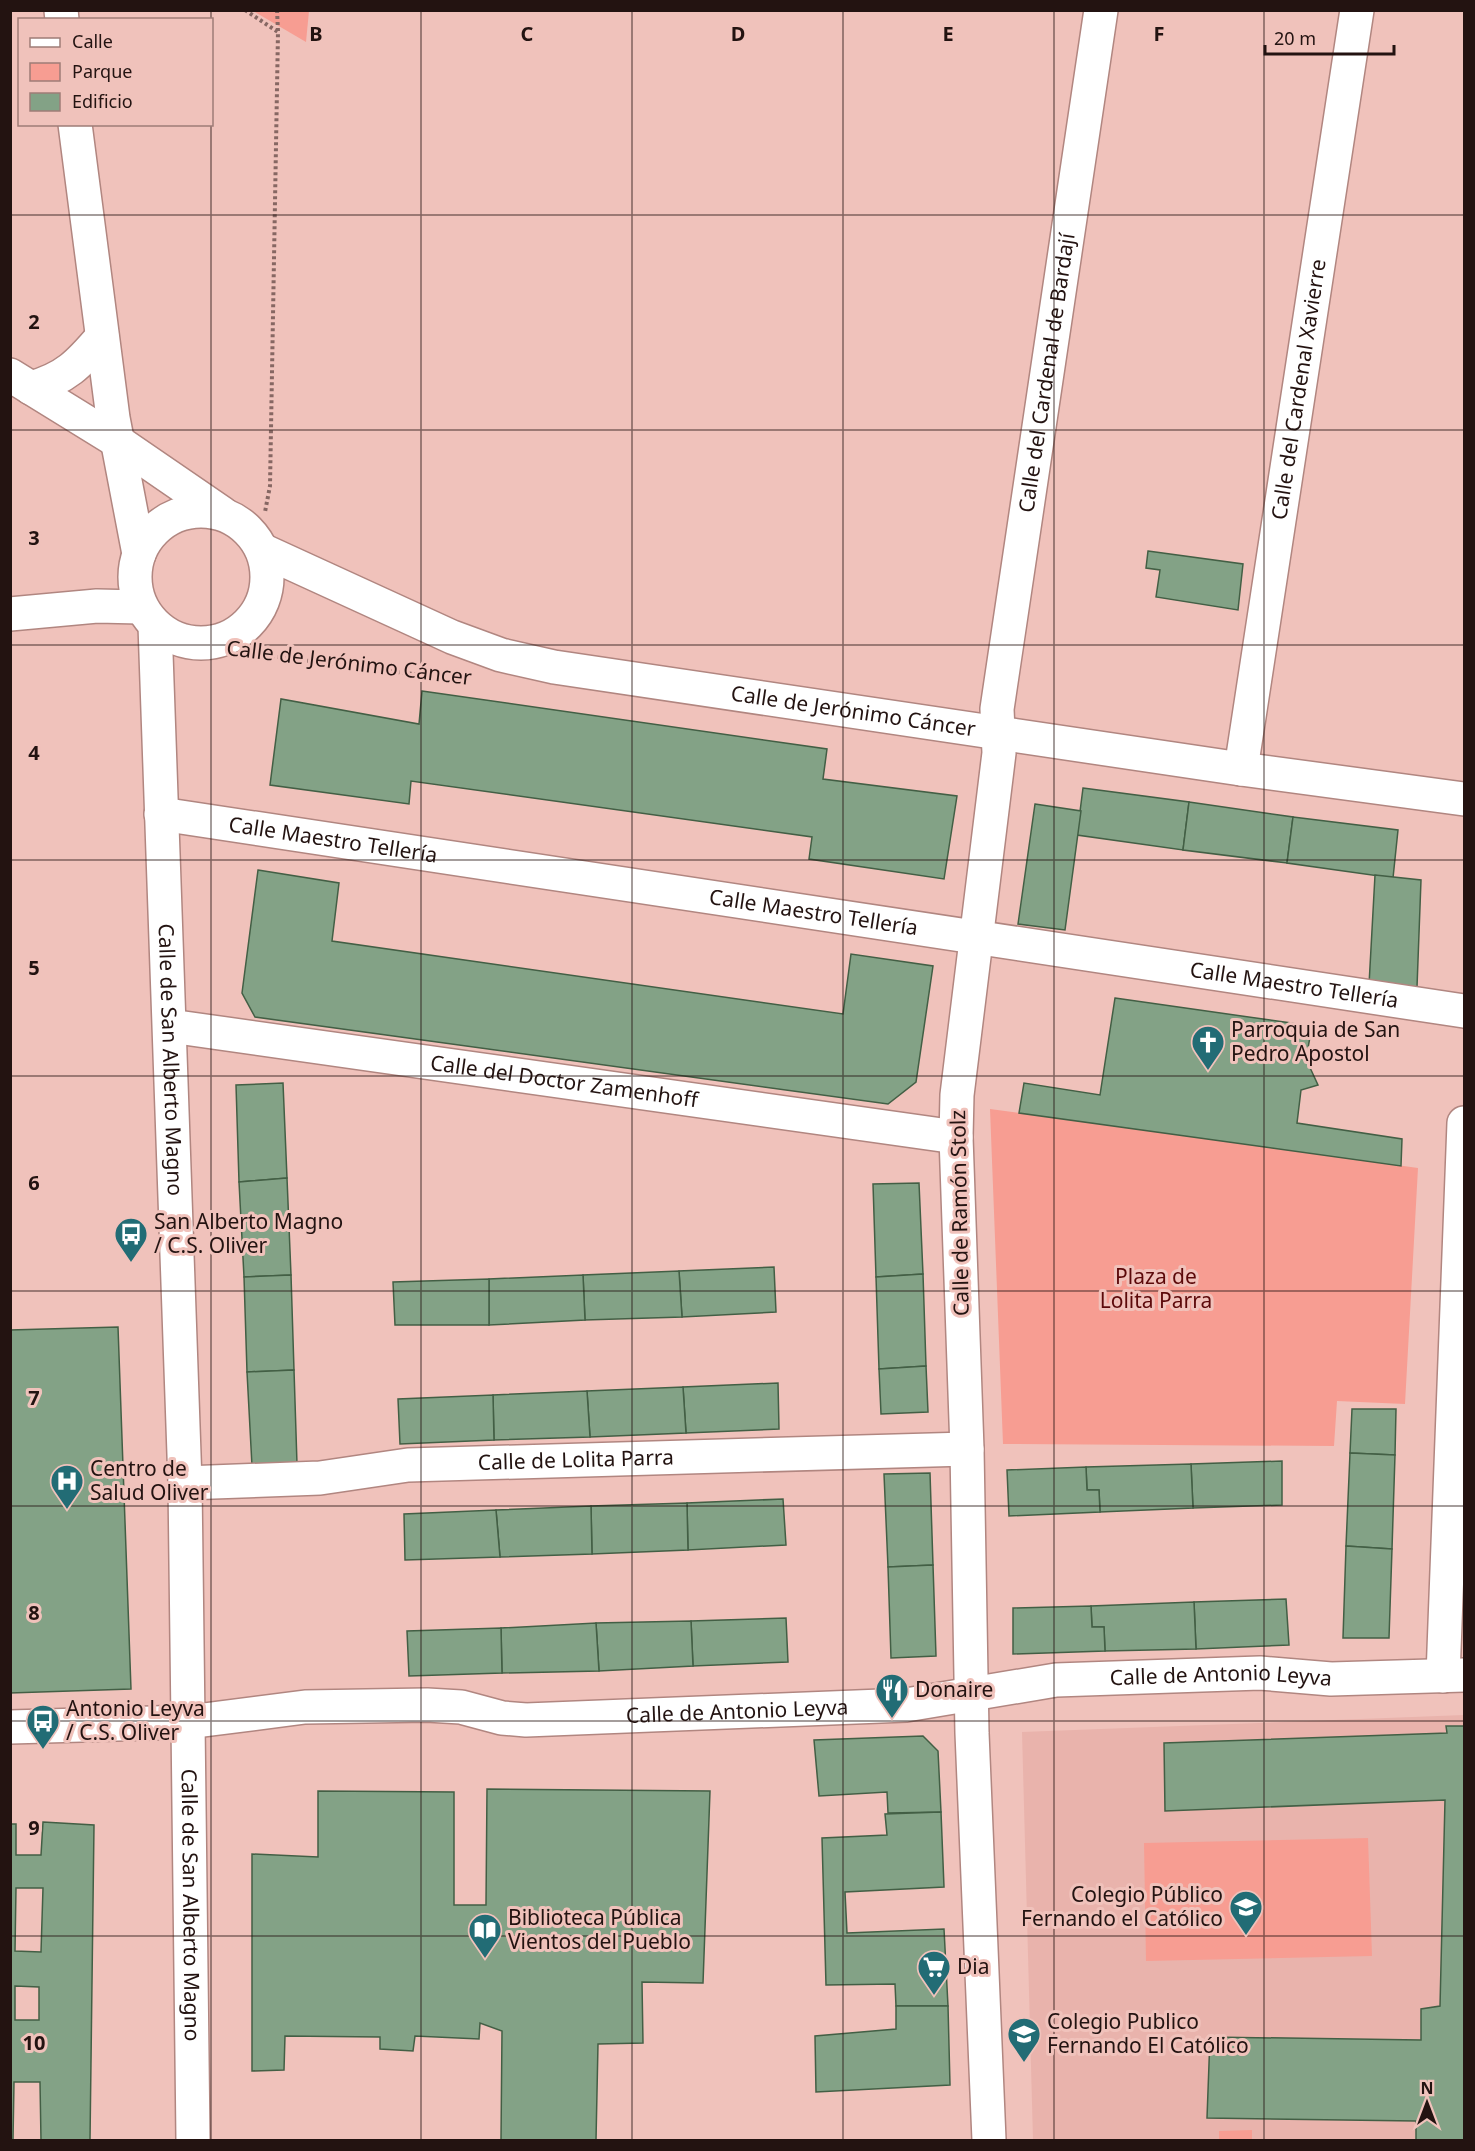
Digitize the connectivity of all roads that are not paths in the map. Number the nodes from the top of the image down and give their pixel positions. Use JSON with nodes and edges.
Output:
{"nodes":[{"id":1,"x":1101,"y":10,"type":"edge"},
{"id":2,"x":1357,"y":10,"type":"edge"},
{"id":3,"x":75,"y":126,"type":"edge"},
{"id":4,"x":102,"y":337,"type":"junction"},
{"id":5,"x":17,"y":384,"type":"edge"},
{"id":6,"x":117,"y":441,"type":"junction"},
{"id":7,"x":222,"y":513,"type":"junction"},
{"id":8,"x":260,"y":546,"type":"junction"},
{"id":9,"x":139,"y":554,"type":"junction"},
{"id":10,"x":10,"y":615,"type":"edge"},
{"id":11,"x":148,"y":616,"type":"junction"},
{"id":12,"x":998,"y":733,"type":"junction"},
{"id":13,"x":1241,"y":769,"type":"junction"},
{"id":14,"x":1464,"y":799,"type":"edge"},
{"id":15,"x":161,"y":814,"type":"junction"},
{"id":16,"x":977,"y":937,"type":"junction"},
{"id":17,"x":1464,"y":1011,"type":"edge"},
{"id":18,"x":170,"y":1026,"type":"junction"},
{"id":19,"x":1464,"y":1123,"type":"edge"},
{"id":20,"x":956,"y":1137,"type":"junction"},
{"id":21,"x":967,"y":1449,"type":"junction"},
{"id":22,"x":185,"y":1483,"type":"junction"},
{"id":23,"x":1454,"y":1676,"type":"edge"},
{"id":24,"x":971,"y":1695,"type":"junction"},
{"id":25,"x":188,"y":1722,"type":"junction"},
{"id":26,"x":10,"y":1727,"type":"edge"},
{"id":27,"x":193,"y":2140,"type":"edge"},
{"id":28,"x":989,"y":2140,"type":"edge"}],
"edges":[{"from":1,"to":12,"type":"street","name":"Calle del Cardenal de Bardají"},
{"from":2,"to":13,"type":"street","name":"Calle del Cardenal Xavierre"},
{"from":3,"to":4,"type":"street"},
{"from":4,"to":5,"type":"street"},
{"from":4,"to":6,"type":"street"},
{"from":5,"to":6,"type":"street"},
{"from":6,"to":7,"type":"street"},
{"from":6,"to":9,"type":"street"},
{"from":7,"to":8,"type":"street"},
{"from":7,"to":9,"type":"street"},
{"from":8,"to":11,"type":"street"},
{"from":8,"to":12,"type":"street","name":"Calle de Jerónimo Cáncer"},
{"from":9,"to":11,"type":"street"},
{"from":10,"to":11,"type":"street"},
{"from":11,"to":15,"type":"street","name":"Calle de San Alberto Magno"},
{"from":12,"to":13,"type":"street","name":"Calle de Jerónimo Cáncer"},
{"from":12,"to":16,"type":"street","name":"Calle de Ramón Stolz"},
{"from":13,"to":14,"type":"street","name":"Calle de Jerónimo Cáncer"},
{"from":15,"to":16,"type":"street","name":"Calle Maestro Tellería"},
{"from":15,"to":18,"type":"street","name":"Calle de San Alberto Magno"},
{"from":16,"to":17,"type":"street","name":"Calle Maestro Tellería"},
{"from":16,"to":20,"type":"street","name":"Calle de Ramón Stolz"},
{"from":18,"to":20,"type":"street","name":"Calle del Doctor Zamenhoff"},
{"from":18,"to":22,"type":"street","name":"Calle de San Alberto Magno"},
{"from":19,"to":23,"type":"street"},
{"from":20,"to":21,"type":"street","name":"Calle de Ramón Stolz"},
{"from":21,"to":22,"type":"street","name":"Calle de Lolita Parra"},
{"from":21,"to":24,"type":"street","name":"Calle de Ramón Stolz"},
{"from":22,"to":25,"type":"street","name":"Calle de San Alberto Magno"},
{"from":23,"to":24,"type":"street","name":"Calle de Antonio Leyva"},
{"from":24,"to":25,"type":"street","name":"Calle de Antonio Leyva"},
{"from":24,"to":28,"type":"street","name":"Calle de Ramón Stolz"},
{"from":25,"to":26,"type":"street","name":"Calle de Antonio Leyva"},
{"from":25,"to":27,"type":"street","name":"Calle de San Alberto Magno"}]}
